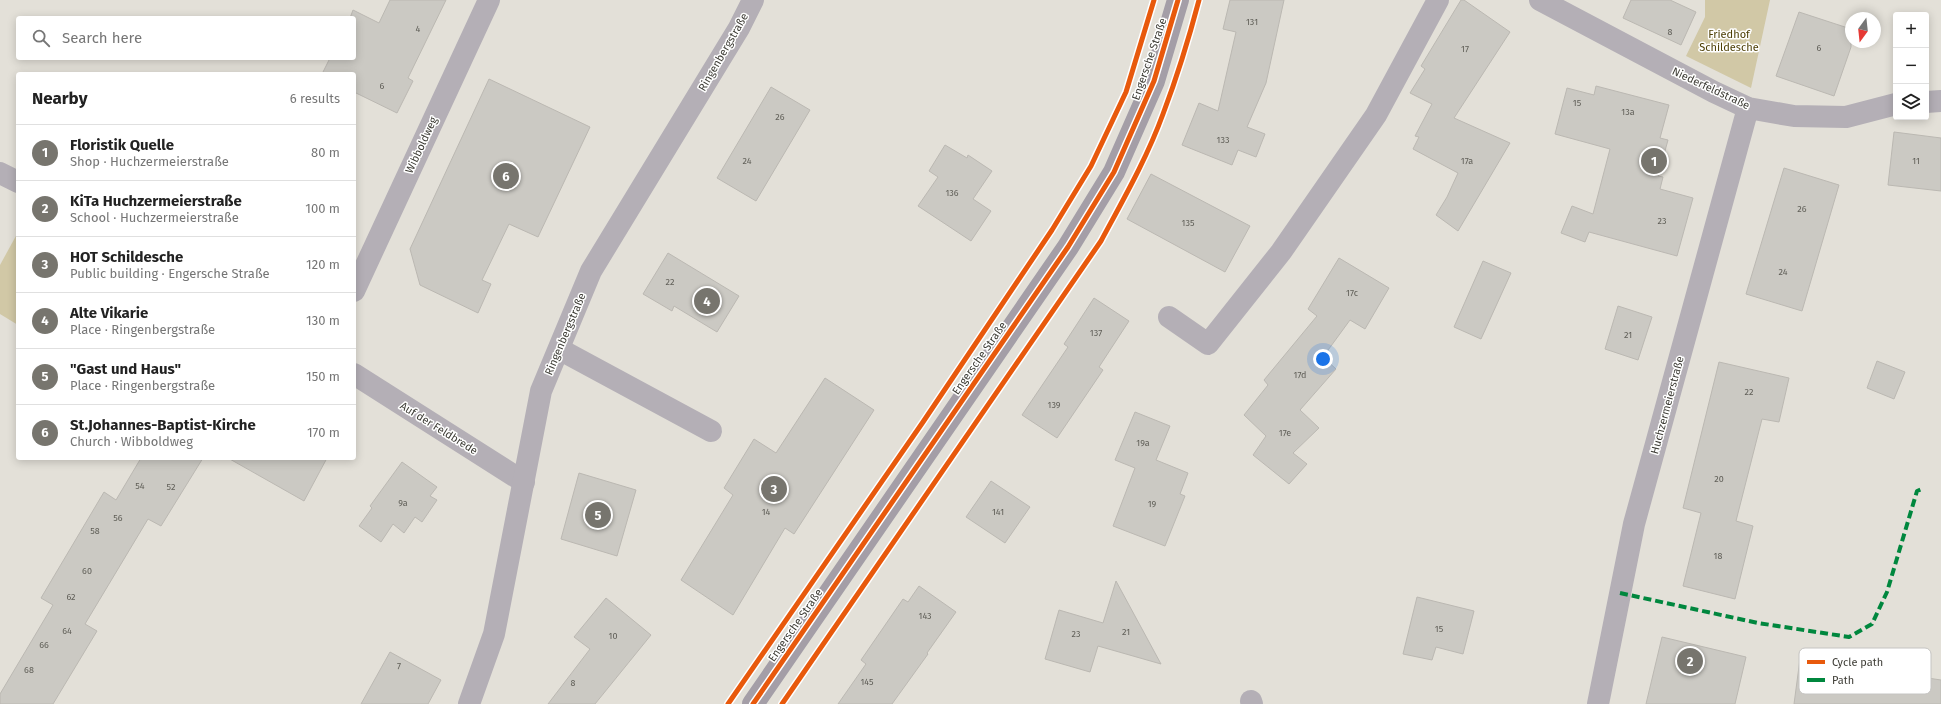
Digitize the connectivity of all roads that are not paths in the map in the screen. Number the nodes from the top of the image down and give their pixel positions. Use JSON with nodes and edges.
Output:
{"nodes":[{"id":1,"x":489,"y":0,"type":"edge"},
{"id":2,"x":753,"y":0,"type":"edge"},
{"id":3,"x":1178,"y":0,"type":"edge"},
{"id":4,"x":1438,"y":0,"type":"edge"},
{"id":5,"x":1540,"y":0,"type":"edge"},
{"id":6,"x":1941,"y":101,"type":"edge"},
{"id":7,"x":1929,"y":102,"type":"edge"},
{"id":8,"x":1893,"y":105,"type":"edge"},
{"id":9,"x":1748,"y":108,"type":"junction"},
{"id":10,"x":0,"y":173,"type":"edge"},
{"id":11,"x":16,"y":181,"type":"edge"},
{"id":12,"x":356,"y":287,"type":"edge"},
{"id":13,"x":1169,"y":317,"type":"dead end"},
{"id":14,"x":559,"y":349,"type":"junction"},
{"id":15,"x":356,"y":375,"type":"edge"},
{"id":16,"x":711,"y":432,"type":"dead end"},
{"id":17,"x":524,"y":482,"type":"junction"},
{"id":18,"x":469,"y":704,"type":"edge"},
{"id":19,"x":752,"y":704,"type":"edge"},
{"id":20,"x":1598,"y":704,"type":"edge"}],
"edges":[{"from":1,"to":12,"type":"street","name":"Wibboldweg"},
{"from":2,"to":14,"type":"street","name":"Ringenbergstraße"},
{"from":3,"to":19,"type":"main road","name":"Engersche Straße"},
{"from":4,"to":13,"type":"street"},
{"from":5,"to":9,"type":"street","name":"Niederfeldstraße"},
{"from":6,"to":7,"type":"street"},
{"from":8,"to":9,"type":"street","name":"Niederfeldstraße"},
{"from":9,"to":20,"type":"street","name":"Huchzermeierstraße"},
{"from":10,"to":11,"type":"street"},
{"from":14,"to":16,"type":"street"},
{"from":14,"to":17,"type":"street","name":"Ringenbergstraße"},
{"from":15,"to":17,"type":"street","name":"Auf der Feldbrede"},
{"from":17,"to":18,"type":"street","name":"Ringenbergstraße"}]}
